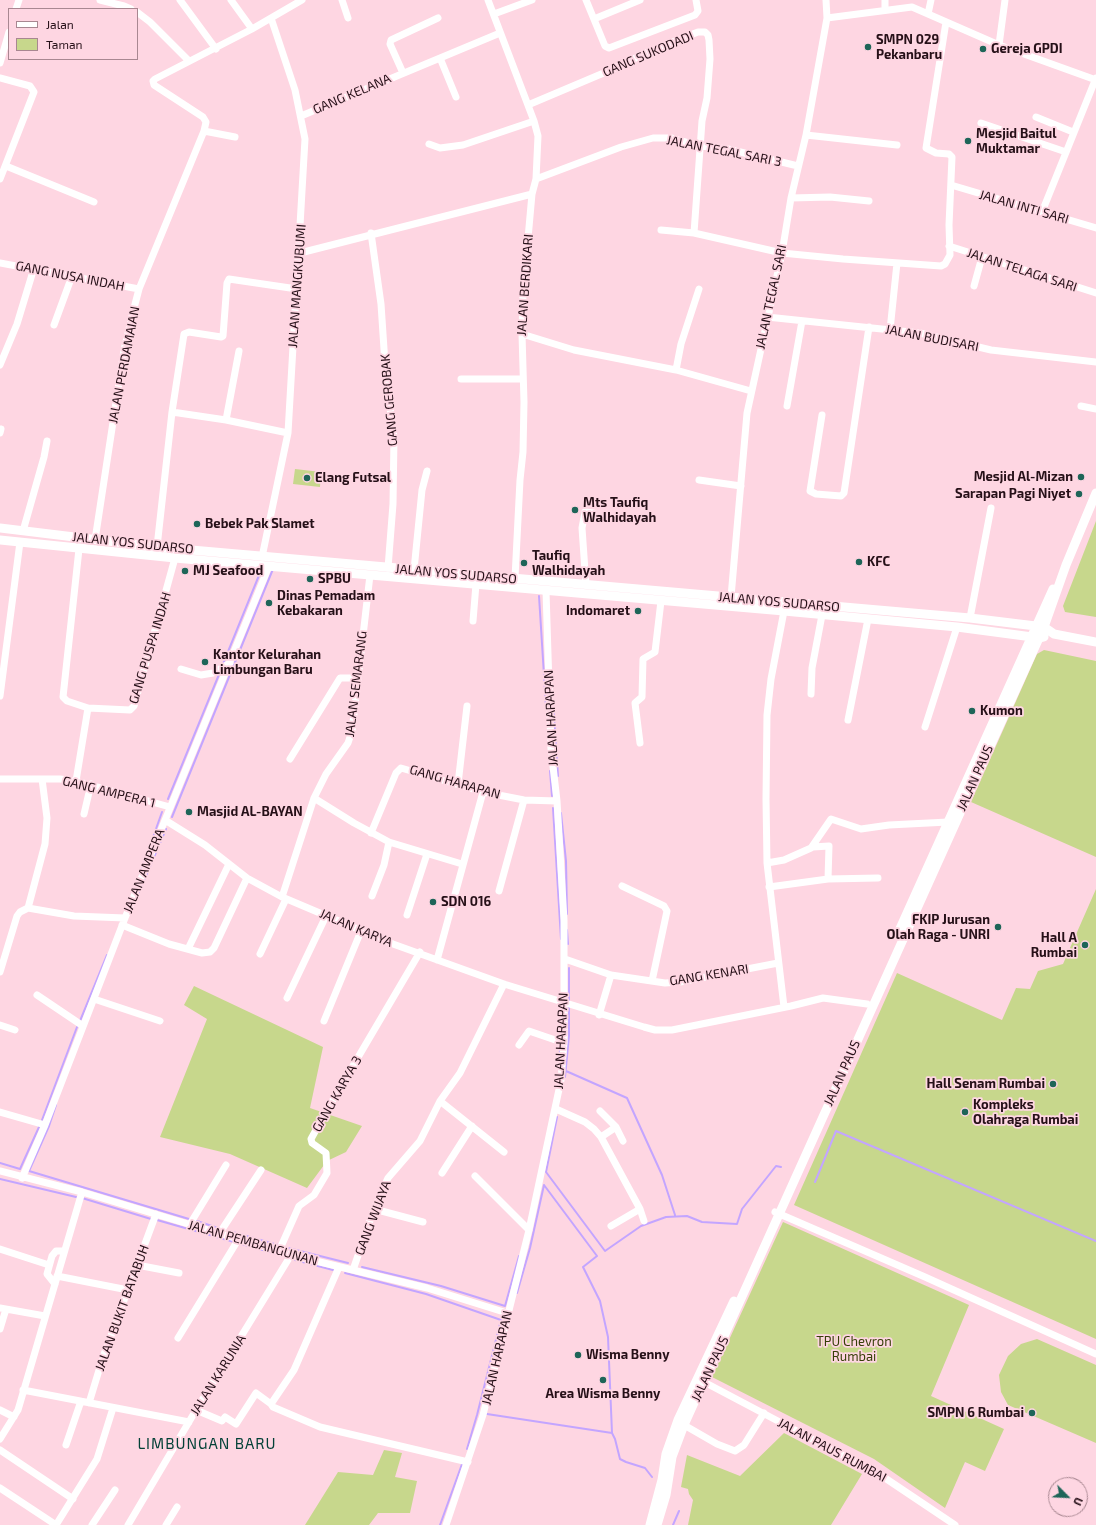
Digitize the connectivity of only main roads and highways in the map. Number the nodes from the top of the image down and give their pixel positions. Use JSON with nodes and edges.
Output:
{"nodes":[{"id":1,"x":1096,"y":493,"type":"edge"},
{"id":2,"x":0,"y":528,"type":"edge"},
{"id":3,"x":70,"y":536,"type":"junction"},
{"id":4,"x":0,"y":540,"type":"edge"},
{"id":5,"x":68,"y":548,"type":"junction"},
{"id":6,"x":456,"y":573,"type":"junction"},
{"id":7,"x":454,"y":583,"type":"junction"},
{"id":8,"x":836,"y":612,"type":"junction"},
{"id":9,"x":1040,"y":627,"type":"junction"},
{"id":10,"x":1054,"y":634,"type":"junction"},
{"id":11,"x":1035,"y":637,"type":"junction"},
{"id":12,"x":1096,"y":642,"type":"edge"},
{"id":13,"x":777,"y":1213,"type":"junction"},
{"id":14,"x":650,"y":1525,"type":"edge"},
{"id":15,"x":657,"y":1525,"type":"edge"}],
"edges":[{"from":1,"to":9,"type":"main road","name":"JALAN PAUS"},
{"from":2,"to":3,"type":"main road","name":"JALAN YOS SUDARSO"},
{"from":3,"to":5,"type":"main road"},
{"from":3,"to":6,"type":"main road","name":"JALAN YOS SUDARSO"},
{"from":4,"to":5,"type":"main road","name":"JALAN YOS SUDARSO"},
{"from":5,"to":7,"type":"main road","name":"JALAN YOS SUDARSO"},
{"from":6,"to":7,"type":"main road"},
{"from":6,"to":8,"type":"main road","name":"JALAN YOS SUDARSO"},
{"from":7,"to":8,"type":"main road","name":"JALAN YOS SUDARSO"},
{"from":8,"to":9,"type":"main road","name":"JALAN YOS SUDARSO"},
{"from":8,"to":11,"type":"main road","name":"JALAN YOS SUDARSO"},
{"from":9,"to":10,"type":"main road","name":"JALAN YOS SUDARSO"},
{"from":9,"to":11,"type":"main road","name":"JALAN PAUS"},
{"from":10,"to":11,"type":"main road","name":"JALAN YOS SUDARSO"},
{"from":10,"to":12,"type":"main road","name":"JALAN YOS SUDARSO"},
{"from":11,"to":13,"type":"main road","name":"JALAN PAUS"},
{"from":11,"to":13,"type":"main road","name":"JALAN PAUS"},
{"from":13,"to":14,"type":"main road","name":"JALAN PAUS"},
{"from":13,"to":15,"type":"main road","name":"JALAN PAUS"}]}
